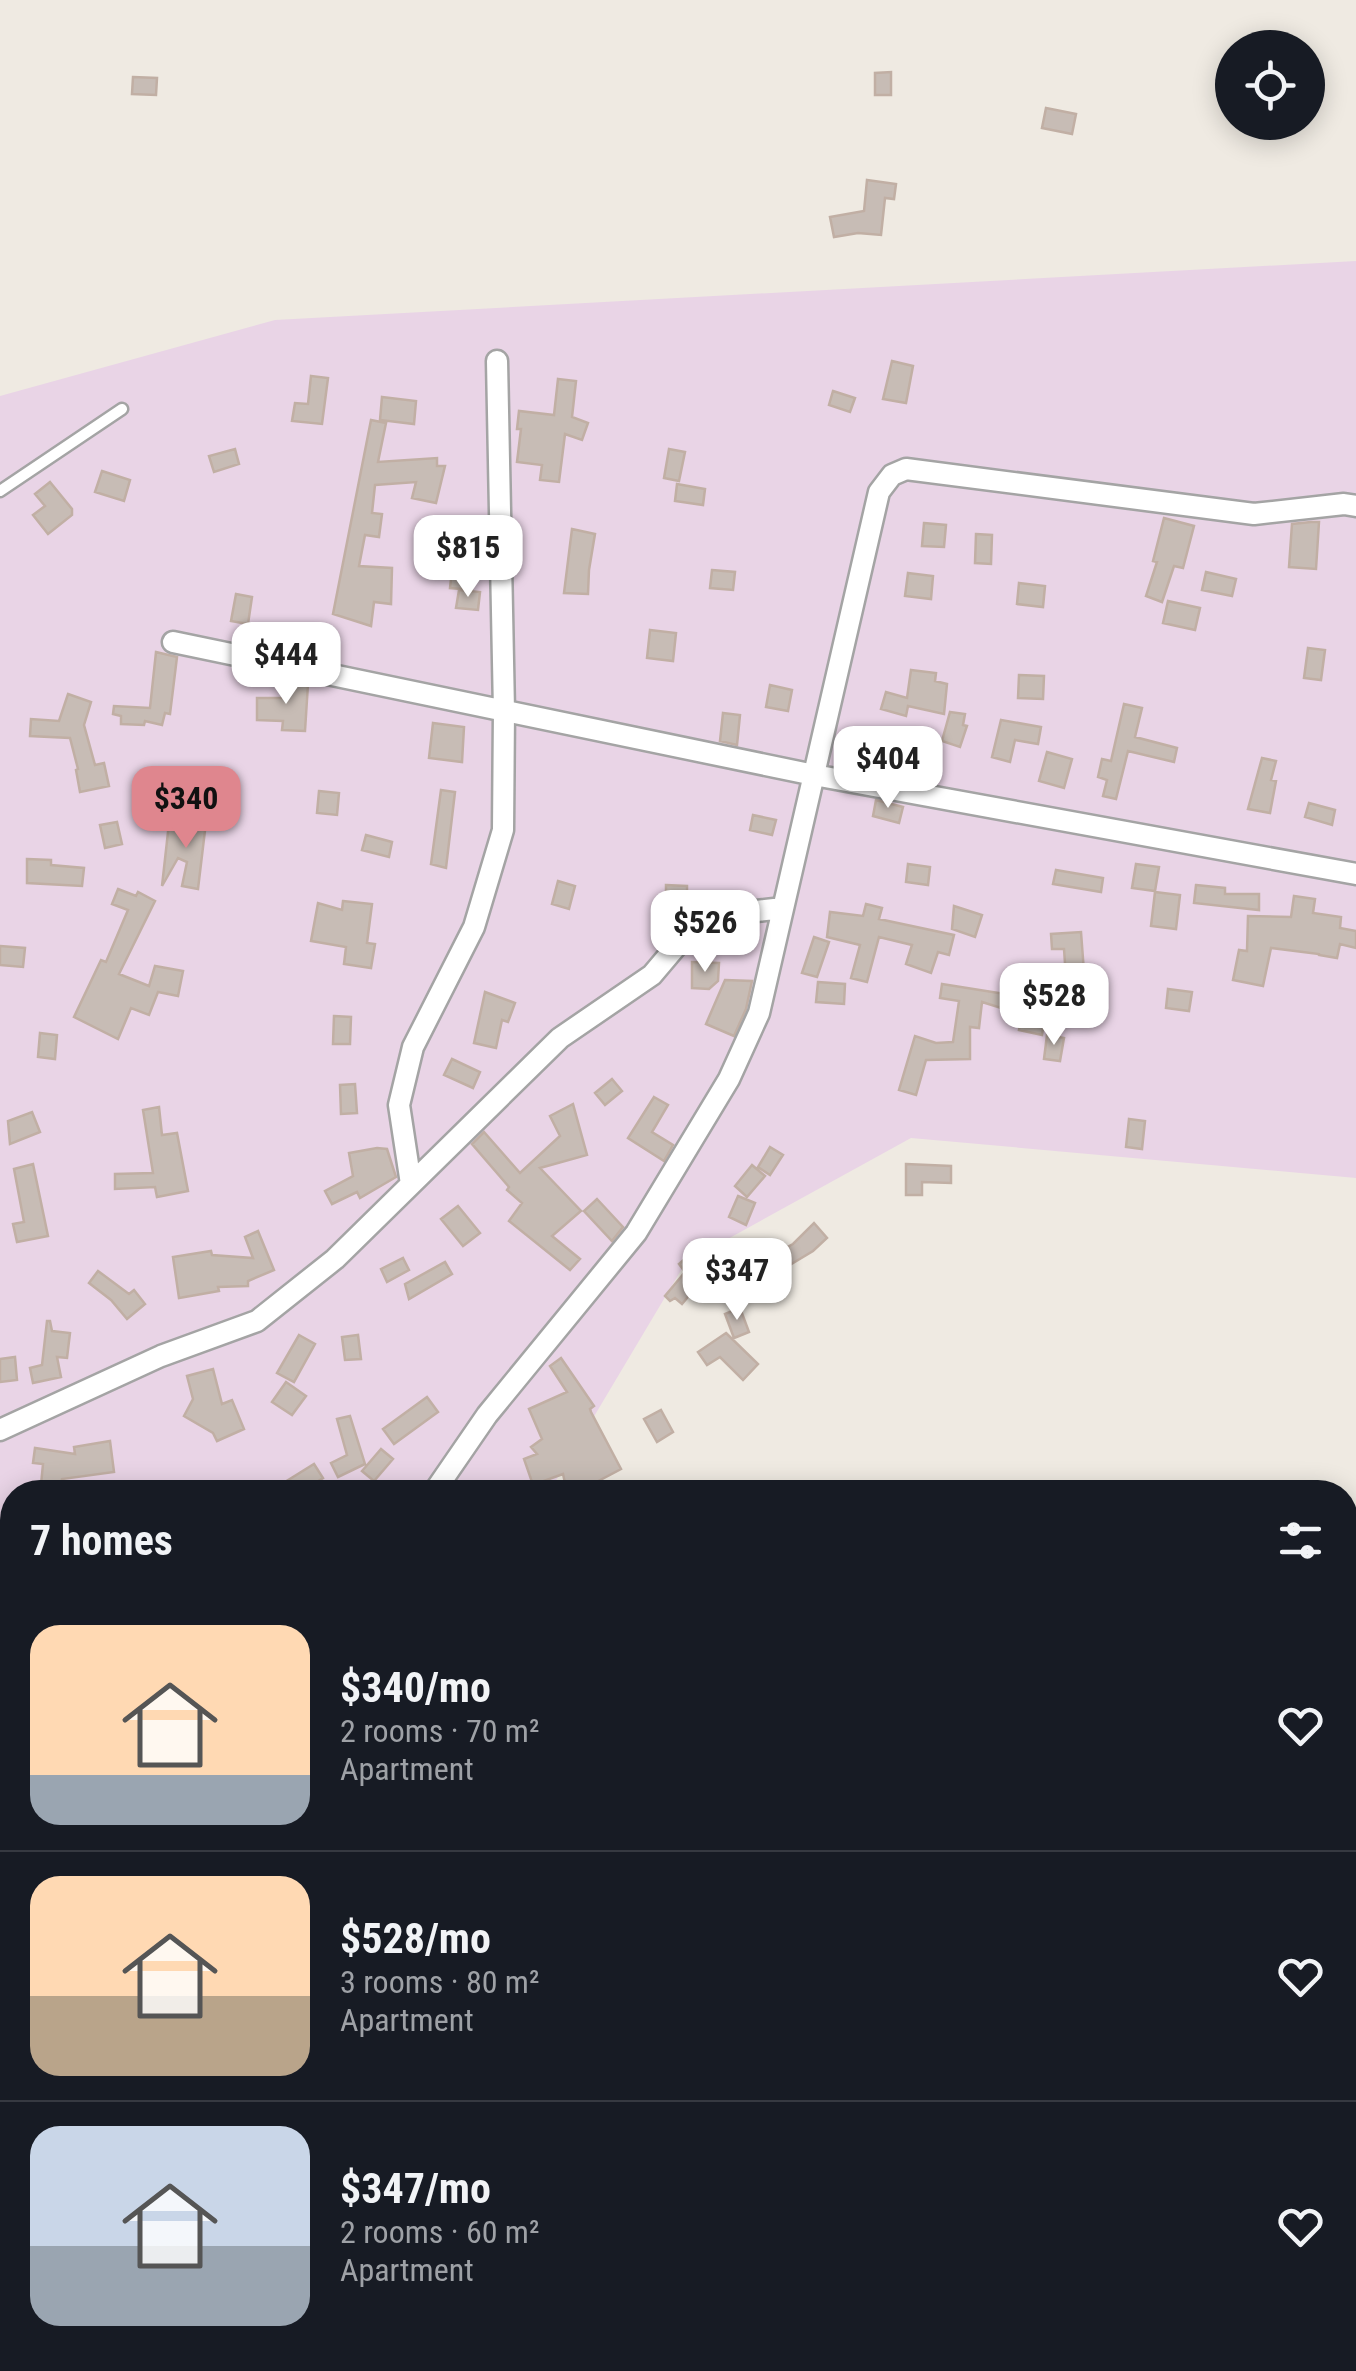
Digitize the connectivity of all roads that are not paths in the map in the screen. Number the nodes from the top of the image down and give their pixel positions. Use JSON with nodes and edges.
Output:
{"nodes":[{"id":1,"x":498,"y":361,"type":"dead end"},
{"id":2,"x":122,"y":409,"type":"dead end"},
{"id":3,"x":0,"y":491,"type":"edge"},
{"id":4,"x":1356,"y":506,"type":"edge"},
{"id":5,"x":173,"y":642,"type":"dead end"},
{"id":6,"x":504,"y":711,"type":"junction"},
{"id":7,"x":814,"y":775,"type":"junction"},
{"id":8,"x":1356,"y":874,"type":"edge"},
{"id":9,"x":784,"y":908,"type":"junction"},
{"id":10,"x":410,"y":1184,"type":"junction"},
{"id":11,"x":0,"y":1430,"type":"edge"},
{"id":12,"x":442,"y":1480,"type":"edge"}],
"edges":[{"from":1,"to":6,"type":"street"},
{"from":2,"to":3,"type":"lane"},
{"from":4,"to":7,"type":"street"},
{"from":5,"to":6,"type":"street"},
{"from":6,"to":7,"type":"street"},
{"from":6,"to":10,"type":"street"},
{"from":7,"to":8,"type":"street"},
{"from":7,"to":9,"type":"street"},
{"from":9,"to":10,"type":"street"},
{"from":9,"to":12,"type":"street"},
{"from":10,"to":11,"type":"street"}]}
